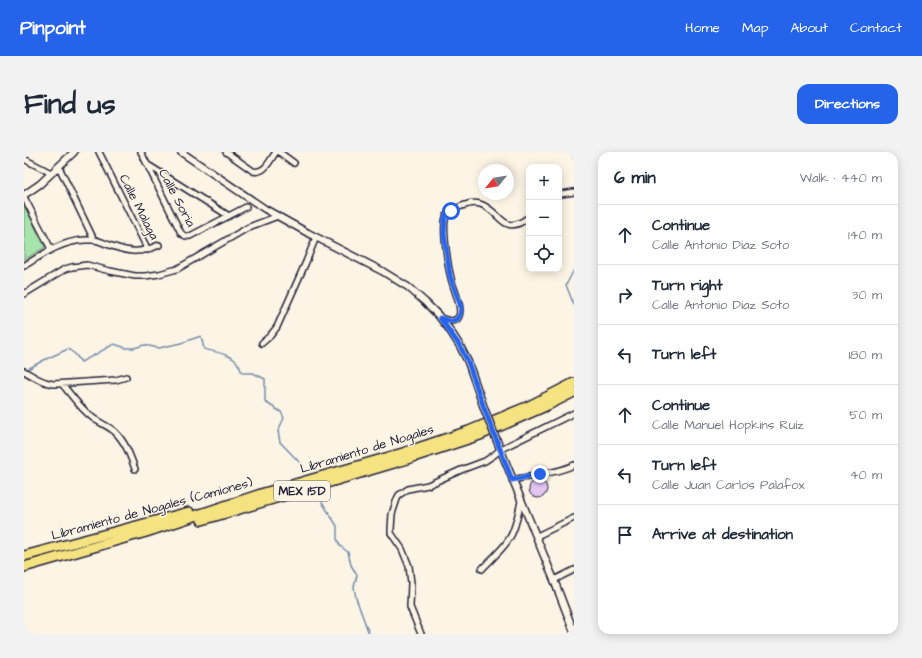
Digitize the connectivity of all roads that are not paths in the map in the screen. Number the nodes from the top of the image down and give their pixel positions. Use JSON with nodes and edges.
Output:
{"nodes":[{"id":1,"x":74,"y":152,"type":"edge"},
{"id":2,"x":99,"y":152,"type":"edge"},
{"id":3,"x":141,"y":152,"type":"edge"},
{"id":4,"x":181,"y":152,"type":"edge"},
{"id":5,"x":226,"y":152,"type":"edge"},
{"id":6,"x":277,"y":152,"type":"edge"},
{"id":7,"x":24,"y":159,"type":"edge"},
{"id":8,"x":294,"y":162,"type":"dead end"},
{"id":9,"x":147,"y":165,"type":"junction"},
{"id":10,"x":59,"y":167,"type":"junction"},
{"id":11,"x":51,"y":173,"type":"junction"},
{"id":12,"x":574,"y":192,"type":"edge"},
{"id":13,"x":562,"y":194,"type":"edge"},
{"id":14,"x":24,"y":196,"type":"edge"},
{"id":15,"x":246,"y":207,"type":"dead end"},
{"id":16,"x":228,"y":216,"type":"junction"},
{"id":17,"x":278,"y":216,"type":"junction"},
{"id":18,"x":526,"y":219,"type":"edge"},
{"id":19,"x":316,"y":237,"type":"junction"},
{"id":20,"x":94,"y":240,"type":"junction"},
{"id":21,"x":160,"y":245,"type":"dead end"},
{"id":22,"x":51,"y":249,"type":"junction"},
{"id":23,"x":148,"y":250,"type":"junction"},
{"id":24,"x":24,"y":266,"type":"edge"},
{"id":25,"x":24,"y":294,"type":"edge"},
{"id":26,"x":440,"y":318,"type":"junction"},
{"id":27,"x":262,"y":343,"type":"dead end"},
{"id":28,"x":24,"y":371,"type":"edge"},
{"id":29,"x":126,"y":377,"type":"dead end"},
{"id":30,"x":574,"y":383,"type":"edge"},
{"id":31,"x":62,"y":384,"type":"junction"},
{"id":32,"x":574,"y":392,"type":"edge"},
{"id":33,"x":574,"y":412,"type":"edge"},
{"id":34,"x":500,"y":449,"type":"junction"},
{"id":35,"x":574,"y":465,"type":"edge"},
{"id":36,"x":135,"y":469,"type":"dead end"},
{"id":37,"x":512,"y":480,"type":"junction"},
{"id":38,"x":264,"y":493,"type":"junction"},
{"id":39,"x":521,"y":501,"type":"junction"},
{"id":40,"x":574,"y":518,"type":"edge"},
{"id":41,"x":536,"y":536,"type":"junction"},
{"id":42,"x":24,"y":556,"type":"edge"},
{"id":43,"x":24,"y":562,"type":"edge"},
{"id":44,"x":24,"y":567,"type":"edge"},
{"id":45,"x":482,"y":569,"type":"dead end"},
{"id":46,"x":574,"y":570,"type":"edge"},
{"id":47,"x":24,"y":571,"type":"edge"},
{"id":48,"x":554,"y":580,"type":"junction"},
{"id":49,"x":574,"y":632,"type":"edge"},
{"id":50,"x":421,"y":634,"type":"edge"}],
"edges":[{"from":1,"to":10,"type":"street"},
{"from":2,"to":23,"type":"street","name":"Calle Malaga"},
{"from":3,"to":9,"type":"street","name":"Calle Soria"},
{"from":4,"to":17,"type":"street"},
{"from":5,"to":6,"type":"street"},
{"from":6,"to":8,"type":"street"},
{"from":7,"to":11,"type":"street"},
{"from":9,"to":16,"type":"street"},
{"from":9,"to":16,"type":"street","name":"Calle Soria"},
{"from":10,"to":11,"type":"street"},
{"from":10,"to":20,"type":"street"},
{"from":11,"to":14,"type":"street"},
{"from":12,"to":13,"type":"street"},
{"from":14,"to":22,"type":"street"},
{"from":15,"to":16,"type":"street","name":"Calle Soria"},
{"from":17,"to":19,"type":"street"},
{"from":17,"to":25,"type":"street"},
{"from":18,"to":26,"type":"street"},
{"from":19,"to":26,"type":"street"},
{"from":19,"to":27,"type":"street"},
{"from":20,"to":22,"type":"street"},
{"from":20,"to":23,"type":"street"},
{"from":21,"to":23,"type":"street"},
{"from":22,"to":24,"type":"street"},
{"from":26,"to":34,"type":"street","bridge":true},
{"from":28,"to":31,"type":"street"},
{"from":29,"to":31,"type":"street"},
{"from":30,"to":38,"type":"highway","name":"Libramiento de Nogales","number":"MEX 15D"},
{"from":31,"to":36,"type":"street"},
{"from":32,"to":47,"type":"highway","name":"Libramiento de Nogales","number":"MEX 15D"},
{"from":33,"to":34,"type":"street"},
{"from":34,"to":37,"type":"street"},
{"from":34,"to":50,"type":"street"},
{"from":35,"to":37,"type":"street"},
{"from":37,"to":39,"type":"street"},
{"from":38,"to":42,"type":"highway","name":"Libramiento de Nogales (Camiones)","number":"MEX 15D"},
{"from":38,"to":43,"type":"highway","number":"MEX 15D"},
{"from":38,"to":44,"type":"highway","name":"Libramiento de Nogales","number":"MEX 15D"},
{"from":39,"to":41,"type":"street"},
{"from":39,"to":45,"type":"street"},
{"from":40,"to":41,"type":"street"},
{"from":41,"to":48,"type":"street"},
{"from":46,"to":48,"type":"street"},
{"from":48,"to":49,"type":"street"}]}
